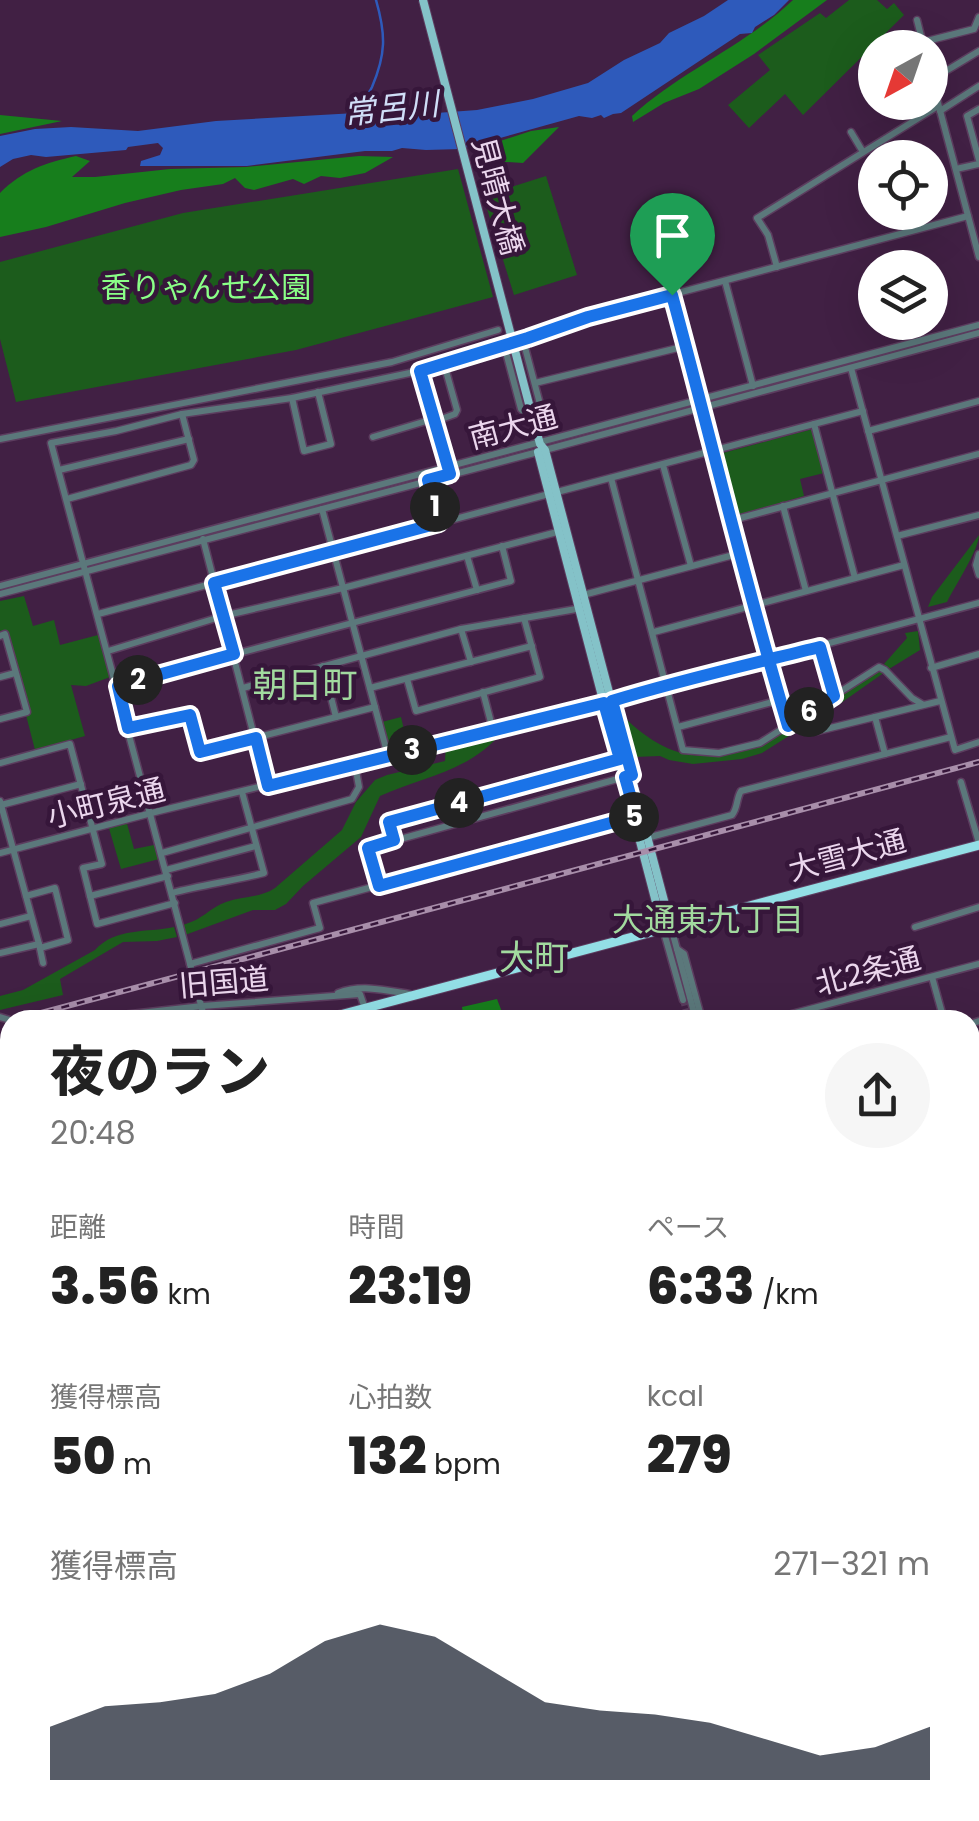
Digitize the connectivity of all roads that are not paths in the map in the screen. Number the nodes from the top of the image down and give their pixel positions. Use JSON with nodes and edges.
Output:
{"nodes":[{"id":1,"x":423,"y":0,"type":"edge"},
{"id":2,"x":979,"y":17,"type":"edge"},
{"id":3,"x":916,"y":20,"type":"dead end"},
{"id":4,"x":919,"y":30,"type":"edge"},
{"id":5,"x":948,"y":37,"type":"edge"},
{"id":6,"x":979,"y":51,"type":"edge"},
{"id":7,"x":948,"y":67,"type":"edge"},
{"id":8,"x":979,"y":86,"type":"edge"},
{"id":9,"x":948,"y":104,"type":"edge"},
{"id":10,"x":979,"y":109,"type":"edge"},
{"id":11,"x":920,"y":120,"type":"edge"},
{"id":12,"x":942,"y":120,"type":"edge"},
{"id":13,"x":850,"y":132,"type":"dead end"},
{"id":14,"x":884,"y":140,"type":"edge"},
{"id":15,"x":858,"y":144,"type":"edge"},
{"id":16,"x":858,"y":155,"type":"edge"},
{"id":17,"x":979,"y":162,"type":"edge"},
{"id":18,"x":956,"y":169,"type":"junction"},
{"id":19,"x":968,"y":216,"type":"junction"},
{"id":20,"x":979,"y":257,"type":"edge"},
{"id":21,"x":777,"y":267,"type":"junction"},
{"id":22,"x":725,"y":281,"type":"junction"},
{"id":23,"x":672,"y":295,"type":"junction"},
{"id":24,"x":979,"y":325,"type":"edge"},
{"id":25,"x":498,"y":330,"type":"dead end"},
{"id":26,"x":979,"y":333,"type":"edge"},
{"id":27,"x":522,"y":340,"type":"junction"},
{"id":28,"x":504,"y":346,"type":"junction"},
{"id":29,"x":686,"y":346,"type":"junction"},
{"id":30,"x":444,"y":364,"type":"junction"},
{"id":31,"x":851,"y":368,"type":"junction"},
{"id":32,"x":420,"y":371,"type":"junction"},
{"id":33,"x":534,"y":383,"type":"junction"},
{"id":34,"x":754,"y":390,"type":"junction"},
{"id":35,"x":318,"y":392,"type":"junction"},
{"id":36,"x":292,"y":398,"type":"junction"},
{"id":37,"x":979,"y":401,"type":"edge"},
{"id":38,"x":701,"y":404,"type":"junction"},
{"id":39,"x":863,"y":411,"type":"junction"},
{"id":40,"x":182,"y":414,"type":"junction"},
{"id":41,"x":434,"y":420,"type":"junction"},
{"id":42,"x":534,"y":422,"type":"junction"},
{"id":43,"x":814,"y":424,"type":"junction"},
{"id":44,"x":868,"y":431,"type":"junction"},
{"id":45,"x":373,"y":437,"type":"dead end"},
{"id":46,"x":0,"y":439,"type":"edge"},
{"id":47,"x":188,"y":439,"type":"junction"},
{"id":48,"x":541,"y":448,"type":"junction"},
{"id":49,"x":713,"y":451,"type":"junction"},
{"id":50,"x":979,"y":454,"type":"edge"},
{"id":51,"x":663,"y":465,"type":"junction"},
{"id":52,"x":59,"y":470,"type":"junction"},
{"id":53,"x":449,"y":471,"type":"junction"},
{"id":54,"x":611,"y":478,"type":"junction"},
{"id":55,"x":428,"y":480,"type":"junction"},
{"id":56,"x":882,"y":480,"type":"junction"},
{"id":57,"x":553,"y":493,"type":"junction"},
{"id":58,"x":833,"y":493,"type":"junction"},
{"id":59,"x":67,"y":499,"type":"junction"},
{"id":60,"x":783,"y":506,"type":"junction"},
{"id":61,"x":322,"y":509,"type":"junction"},
{"id":62,"x":979,"y":515,"type":"edge"},
{"id":63,"x":732,"y":520,"type":"junction"},
{"id":64,"x":439,"y":523,"type":"junction"},
{"id":65,"x":563,"y":530,"type":"junction"},
{"id":66,"x":897,"y":536,"type":"junction"},
{"id":67,"x":202,"y":537,"type":"junction"},
{"id":68,"x":502,"y":546,"type":"junction"},
{"id":69,"x":333,"y":551,"type":"junction"},
{"id":70,"x":741,"y":553,"type":"junction"},
{"id":71,"x":979,"y":554,"type":"edge"},
{"id":72,"x":467,"y":556,"type":"junction"},
{"id":73,"x":904,"y":565,"type":"junction"},
{"id":74,"x":691,"y":566,"type":"junction"},
{"id":75,"x":85,"y":568,"type":"junction"},
{"id":76,"x":979,"y":575,"type":"edge"},
{"id":77,"x":855,"y":578,"type":"junction"},
{"id":78,"x":639,"y":580,"type":"junction"},
{"id":79,"x":214,"y":583,"type":"junction"},
{"id":80,"x":0,"y":586,"type":"edge"},
{"id":81,"x":343,"y":588,"type":"junction"},
{"id":82,"x":476,"y":590,"type":"junction"},
{"id":83,"x":806,"y":591,"type":"junction"},
{"id":84,"x":0,"y":594,"type":"edge"},
{"id":85,"x":581,"y":596,"type":"junction"},
{"id":86,"x":755,"y":604,"type":"junction"},
{"id":87,"x":979,"y":604,"type":"edge"},
{"id":88,"x":584,"y":608,"type":"junction"},
{"id":89,"x":98,"y":614,"type":"junction"},
{"id":90,"x":223,"y":616,"type":"junction"},
{"id":91,"x":524,"y":618,"type":"junction"},
{"id":92,"x":918,"y":620,"type":"junction"},
{"id":93,"x":352,"y":623,"type":"junction"},
{"id":94,"x":461,"y":629,"type":"junction"},
{"id":95,"x":654,"y":632,"type":"junction"},
{"id":96,"x":0,"y":636,"type":"edge"},
{"id":97,"x":532,"y":646,"type":"junction"},
{"id":98,"x":820,"y":647,"type":"junction"},
{"id":99,"x":108,"y":652,"type":"junction"},
{"id":100,"x":234,"y":654,"type":"junction"},
{"id":101,"x":979,"y":654,"type":"edge"},
{"id":102,"x":361,"y":656,"type":"junction"},
{"id":103,"x":770,"y":660,"type":"junction"},
{"id":104,"x":471,"y":662,"type":"junction"},
{"id":105,"x":323,"y":666,"type":"junction"},
{"id":106,"x":931,"y":668,"type":"junction"},
{"id":107,"x":16,"y":673,"type":"junction"},
{"id":108,"x":0,"y":677,"type":"edge"},
{"id":109,"x":407,"y":679,"type":"junction"},
{"id":110,"x":118,"y":686,"type":"junction"},
{"id":111,"x":667,"y":686,"type":"junction"},
{"id":112,"x":243,"y":688,"type":"junction"},
{"id":113,"x":370,"y":688,"type":"junction"},
{"id":114,"x":483,"y":692,"type":"junction"},
{"id":115,"x":834,"y":696,"type":"junction"},
{"id":116,"x":780,"y":700,"type":"junction"},
{"id":117,"x":940,"y":701,"type":"junction"},
{"id":118,"x":608,"y":702,"type":"junction"},
{"id":119,"x":922,"y":704,"type":"junction"},
{"id":120,"x":375,"y":707,"type":"junction"},
{"id":121,"x":336,"y":717,"type":"junction"},
{"id":122,"x":875,"y":717,"type":"junction"},
{"id":123,"x":0,"y":719,"type":"edge"},
{"id":124,"x":788,"y":726,"type":"junction"},
{"id":125,"x":678,"y":727,"type":"junction"},
{"id":126,"x":128,"y":728,"type":"junction"},
{"id":127,"x":493,"y":730,"type":"junction"},
{"id":128,"x":818,"y":731,"type":"dead end"},
{"id":129,"x":951,"y":737,"type":"junction"},
{"id":130,"x":256,"y":738,"type":"junction"},
{"id":131,"x":979,"y":742,"type":"edge"},
{"id":132,"x":884,"y":754,"type":"junction"},
{"id":133,"x":388,"y":756,"type":"junction"},
{"id":134,"x":620,"y":759,"type":"junction"},
{"id":135,"x":0,"y":763,"type":"edge"},
{"id":136,"x":355,"y":764,"type":"junction"},
{"id":137,"x":628,"y":776,"type":"junction"},
{"id":138,"x":962,"y":782,"type":"dead end"},
{"id":139,"x":81,"y":784,"type":"junction"},
{"id":140,"x":268,"y":786,"type":"junction"},
{"id":141,"x":242,"y":792,"type":"junction"},
{"id":142,"x":1,"y":803,"type":"edge"},
{"id":143,"x":152,"y":814,"type":"junction"},
{"id":144,"x":639,"y":815,"type":"junction"},
{"id":145,"x":93,"y":829,"type":"junction"},
{"id":146,"x":252,"y":829,"type":"junction"},
{"id":147,"x":645,"y":838,"type":"junction"},
{"id":148,"x":394,"y":840,"type":"junction"},
{"id":149,"x":979,"y":844,"type":"edge"},
{"id":150,"x":256,"y":846,"type":"junction"},
{"id":151,"x":13,"y":850,"type":"junction"},
{"id":152,"x":162,"y":853,"type":"junction"},
{"id":153,"x":0,"y":854,"type":"edge"},
{"id":154,"x":167,"y":873,"type":"junction"},
{"id":155,"x":379,"y":886,"type":"junction"},
{"id":156,"x":172,"y":893,"type":"junction"},
{"id":157,"x":26,"y":896,"type":"junction"},
{"id":158,"x":90,"y":896,"type":"junction"},
{"id":159,"x":174,"y":903,"type":"junction"},
{"id":160,"x":979,"y":907,"type":"edge"},
{"id":161,"x":31,"y":916,"type":"junction"},
{"id":162,"x":0,"y":924,"type":"edge"},
{"id":163,"x":914,"y":926,"type":"dead end"},
{"id":164,"x":667,"y":928,"type":"junction"},
{"id":165,"x":39,"y":946,"type":"junction"},
{"id":166,"x":0,"y":953,"type":"edge"},
{"id":167,"x":43,"y":962,"type":"dead end"},
{"id":168,"x":190,"y":964,"type":"junction"},
{"id":169,"x":979,"y":964,"type":"edge"},
{"id":170,"x":932,"y":977,"type":"junction"},
{"id":171,"x":332,"y":995,"type":"junction"},
{"id":172,"x":414,"y":995,"type":"junction"},
{"id":173,"x":683,"y":1000,"type":"tunnel mouth"},
{"id":174,"x":202,"y":1006,"type":"junction"},
{"id":175,"x":366,"y":1008,"type":"junction"},
{"id":176,"x":167,"y":1010,"type":"edge"},
{"id":177,"x":203,"y":1010,"type":"edge"},
{"id":178,"x":358,"y":1010,"type":"edge"},
{"id":179,"x":697,"y":1010,"type":"edge"},
{"id":180,"x":808,"y":1010,"type":"edge"},
{"id":181,"x":941,"y":1010,"type":"edge"}],
"edges":[{"from":1,"to":42,"type":"main road","name":"見晴大橋","bridge":true},
{"from":2,"to":5,"type":"street"},
{"from":3,"to":4,"type":"street"},
{"from":6,"to":7,"type":"street"},
{"from":8,"to":9,"type":"street"},
{"from":10,"to":17,"type":"street"},
{"from":11,"to":14,"type":"street"},
{"from":12,"to":18,"type":"street"},
{"from":13,"to":15,"type":"street"},
{"from":16,"to":21,"type":"street"},
{"from":17,"to":18,"type":"street"},
{"from":18,"to":19,"type":"street"},
{"from":19,"to":20,"type":"street"},
{"from":19,"to":21,"type":"street"},
{"from":21,"to":22,"type":"street"},
{"from":22,"to":23,"type":"street"},
{"from":22,"to":34,"type":"street"},
{"from":23,"to":27,"type":"street"},
{"from":23,"to":29,"type":"street"},
{"from":24,"to":34,"type":"street","name":"南大通"},
{"from":25,"to":46,"type":"street"},
{"from":26,"to":31,"type":"street","name":"南大通"},
{"from":27,"to":28,"type":"street"},
{"from":27,"to":33,"type":"street"},
{"from":28,"to":30,"type":"street"},
{"from":28,"to":42,"type":"street"},
{"from":29,"to":33,"type":"street"},
{"from":29,"to":38,"type":"street"},
{"from":30,"to":32,"type":"street"},
{"from":30,"to":41,"type":"street"},
{"from":31,"to":34,"type":"street","name":"南大通"},
{"from":31,"to":39,"type":"street"},
{"from":32,"to":35,"type":"street"},
{"from":32,"to":41,"type":"street"},
{"from":33,"to":42,"type":"street"},
{"from":34,"to":38,"type":"street","name":"南大通"},
{"from":35,"to":36,"type":"street"},
{"from":35,"to":36,"type":"street"},
{"from":36,"to":40,"type":"street"},
{"from":37,"to":44,"type":"street"},
{"from":38,"to":48,"type":"street","name":"南大通"},
{"from":38,"to":49,"type":"street"},
{"from":39,"to":43,"type":"street"},
{"from":39,"to":44,"type":"street"},
{"from":40,"to":47,"type":"street"},
{"from":40,"to":52,"type":"street"},
{"from":41,"to":45,"type":"street"},
{"from":41,"to":53,"type":"street"},
{"from":42,"to":48,"type":"main road","name":"見晴大橋"},
{"from":43,"to":49,"type":"street"},
{"from":43,"to":58,"type":"street"},
{"from":44,"to":56,"type":"street"},
{"from":47,"to":52,"type":"street"},
{"from":47,"to":59,"type":"street"},
{"from":48,"to":53,"type":"street","name":"南大通"},
{"from":48,"to":57,"type":"main road","name":"見晴大橋"},
{"from":49,"to":51,"type":"street"},
{"from":49,"to":63,"type":"street"},
{"from":50,"to":56,"type":"street"},
{"from":51,"to":54,"type":"street"},
{"from":51,"to":74,"type":"street"},
{"from":52,"to":59,"type":"street"},
{"from":53,"to":55,"type":"street","name":"南大通"},
{"from":53,"to":67,"type":"street","name":"南大通"},
{"from":54,"to":57,"type":"street"},
{"from":54,"to":78,"type":"street"},
{"from":55,"to":61,"type":"street","name":"南大通"},
{"from":55,"to":64,"type":"street"},
{"from":56,"to":58,"type":"street"},
{"from":56,"to":66,"type":"street"},
{"from":57,"to":64,"type":"street"},
{"from":57,"to":65,"type":"main road","name":"見晴大橋"},
{"from":58,"to":60,"type":"street"},
{"from":58,"to":77,"type":"street"},
{"from":59,"to":75,"type":"street"},
{"from":60,"to":63,"type":"street"},
{"from":60,"to":83,"type":"street"},
{"from":61,"to":67,"type":"street","name":"南大通"},
{"from":61,"to":69,"type":"street"},
{"from":62,"to":66,"type":"street"},
{"from":63,"to":70,"type":"street"},
{"from":64,"to":69,"type":"street"},
{"from":65,"to":68,"type":"street"},
{"from":65,"to":85,"type":"main road","name":"見晴大橋"},
{"from":66,"to":73,"type":"street"},
{"from":67,"to":75,"type":"street","name":"南大通"},
{"from":67,"to":79,"type":"street"},
{"from":68,"to":72,"type":"street"},
{"from":68,"to":82,"type":"street"},
{"from":69,"to":79,"type":"street"},
{"from":69,"to":81,"type":"street"},
{"from":70,"to":74,"type":"street"},
{"from":70,"to":86,"type":"street"},
{"from":71,"to":76,"type":"street"},
{"from":72,"to":81,"type":"street"},
{"from":72,"to":82,"type":"street"},
{"from":73,"to":77,"type":"street"},
{"from":73,"to":92,"type":"street"},
{"from":74,"to":78,"type":"street"},
{"from":75,"to":80,"type":"street","name":"南大通"},
{"from":75,"to":84,"type":"street","name":"南大通"},
{"from":75,"to":89,"type":"street"},
{"from":77,"to":83,"type":"street"},
{"from":78,"to":85,"type":"street"},
{"from":78,"to":95,"type":"street"},
{"from":79,"to":89,"type":"street"},
{"from":79,"to":90,"type":"street"},
{"from":81,"to":90,"type":"street"},
{"from":81,"to":93,"type":"street"},
{"from":82,"to":93,"type":"street"},
{"from":83,"to":86,"type":"street"},
{"from":85,"to":88,"type":"main road","name":"見晴大橋"},
{"from":86,"to":95,"type":"street"},
{"from":86,"to":103,"type":"street"},
{"from":87,"to":92,"type":"street","name":"小町泉通"},
{"from":88,"to":91,"type":"street"},
{"from":88,"to":118,"type":"main road","name":"見晴大橋"},
{"from":89,"to":99,"type":"street"},
{"from":90,"to":99,"type":"street"},
{"from":90,"to":100,"type":"street"},
{"from":91,"to":94,"type":"street"},
{"from":91,"to":97,"type":"street"},
{"from":92,"to":98,"type":"street","name":"小町泉通"},
{"from":92,"to":106,"type":"street"},
{"from":93,"to":100,"type":"street"},
{"from":93,"to":102,"type":"street"},
{"from":94,"to":102,"type":"street"},
{"from":94,"to":104,"type":"street"},
{"from":95,"to":111,"type":"street"},
{"from":96,"to":107,"type":"street"},
{"from":97,"to":104,"type":"street"},
{"from":97,"to":114,"type":"street"},
{"from":98,"to":103,"type":"street","name":"小町泉通"},
{"from":98,"to":115,"type":"street"},
{"from":99,"to":110,"type":"street"},
{"from":100,"to":110,"type":"street"},
{"from":100,"to":112,"type":"street"},
{"from":101,"to":106,"type":"street"},
{"from":102,"to":105,"type":"street"},
{"from":102,"to":113,"type":"street"},
{"from":103,"to":111,"type":"street","name":"小町泉通"},
{"from":103,"to":116,"type":"street"},
{"from":104,"to":109,"type":"street"},
{"from":105,"to":112,"type":"street"},
{"from":105,"to":121,"type":"street"},
{"from":106,"to":117,"type":"street"},
{"from":107,"to":108,"type":"street"},
{"from":107,"to":123,"type":"street"},
{"from":109,"to":113,"type":"street"},
{"from":109,"to":114,"type":"street"},
{"from":110,"to":126,"type":"street"},
{"from":111,"to":118,"type":"street","name":"小町泉通"},
{"from":111,"to":125,"type":"street"},
{"from":112,"to":130,"type":"street"},
{"from":113,"to":120,"type":"street"},
{"from":114,"to":127,"type":"street"},
{"from":115,"to":119,"type":"street"},
{"from":115,"to":124,"type":"street"},
{"from":116,"to":124,"type":"street"},
{"from":116,"to":125,"type":"street"},
{"from":117,"to":119,"type":"street"},
{"from":117,"to":129,"type":"street"},
{"from":118,"to":127,"type":"street","name":"小町泉通"},
{"from":118,"to":134,"type":"main road"},
{"from":118,"to":137,"type":"main road"},
{"from":119,"to":122,"type":"street"},
{"from":120,"to":121,"type":"street"},
{"from":120,"to":133,"type":"street"},
{"from":121,"to":130,"type":"street"},
{"from":122,"to":128,"type":"street"},
{"from":122,"to":132,"type":"street"},
{"from":124,"to":125,"type":"street"},
{"from":126,"to":130,"type":"street"},
{"from":126,"to":143,"type":"street"},
{"from":127,"to":133,"type":"street","name":"小町泉通"},
{"from":129,"to":131,"type":"street"},
{"from":129,"to":132,"type":"street"},
{"from":130,"to":140,"type":"street"},
{"from":132,"to":147,"type":"street"},
{"from":133,"to":136,"type":"street","name":"小町泉通"},
{"from":134,"to":137,"type":"main road"},
{"from":134,"to":148,"type":"street"},
{"from":135,"to":139,"type":"street"},
{"from":136,"to":140,"type":"street","name":"小町泉通"},
{"from":136,"to":146,"type":"street"},
{"from":137,"to":144,"type":"main road"},
{"from":137,"to":148,"type":"street"},
{"from":138,"to":149,"type":"street"},
{"from":139,"to":142,"type":"street"},
{"from":139,"to":145,"type":"street"},
{"from":140,"to":141,"type":"street","name":"小町泉通"},
{"from":141,"to":143,"type":"street","name":"小町泉通"},
{"from":141,"to":146,"type":"street"},
{"from":142,"to":151,"type":"street"},
{"from":143,"to":145,"type":"street","name":"小町泉通"},
{"from":143,"to":152,"type":"street"},
{"from":144,"to":147,"type":"main road"},
{"from":144,"to":155,"type":"street"},
{"from":145,"to":151,"type":"street","name":"小町泉通"},
{"from":145,"to":158,"type":"street"},
{"from":146,"to":150,"type":"street"},
{"from":146,"to":152,"type":"street"},
{"from":147,"to":164,"type":"main road"},
{"from":148,"to":155,"type":"street"},
{"from":149,"to":164,"type":"highway","name":"大雪大通"},
{"from":150,"to":154,"type":"street"},
{"from":150,"to":156,"type":"street"},
{"from":151,"to":153,"type":"street","name":"小町泉通"},
{"from":151,"to":157,"type":"street"},
{"from":152,"to":154,"type":"street"},
{"from":154,"to":156,"type":"street"},
{"from":154,"to":158,"type":"street"},
{"from":155,"to":168,"type":"street"},
{"from":156,"to":159,"type":"street"},
{"from":157,"to":161,"type":"street"},
{"from":157,"to":165,"type":"street"},
{"from":158,"to":159,"type":"street"},
{"from":159,"to":168,"type":"street"},
{"from":160,"to":163,"type":"street"},
{"from":161,"to":162,"type":"street"},
{"from":161,"to":165,"type":"street"},
{"from":164,"to":172,"type":"highway","name":"大雪大通"},
{"from":164,"to":173,"type":"street"},
{"from":164,"to":179,"type":"street"},
{"from":165,"to":166,"type":"street"},
{"from":165,"to":167,"type":"street"},
{"from":168,"to":174,"type":"street"},
{"from":169,"to":170,"type":"street","name":"北2条通"},
{"from":170,"to":180,"type":"street","name":"北2条通"},
{"from":170,"to":181,"type":"street"},
{"from":171,"to":172,"type":"street"},
{"from":171,"to":174,"type":"street","name":"旧国道"},
{"from":171,"to":175,"type":"street","name":"旧国道"},
{"from":172,"to":175,"type":"highway","name":"大雪大通"},
{"from":174,"to":176,"type":"street","name":"旧国道"},
{"from":174,"to":177,"type":"street"},
{"from":175,"to":178,"type":"highway","name":"大雪大通"}]}
